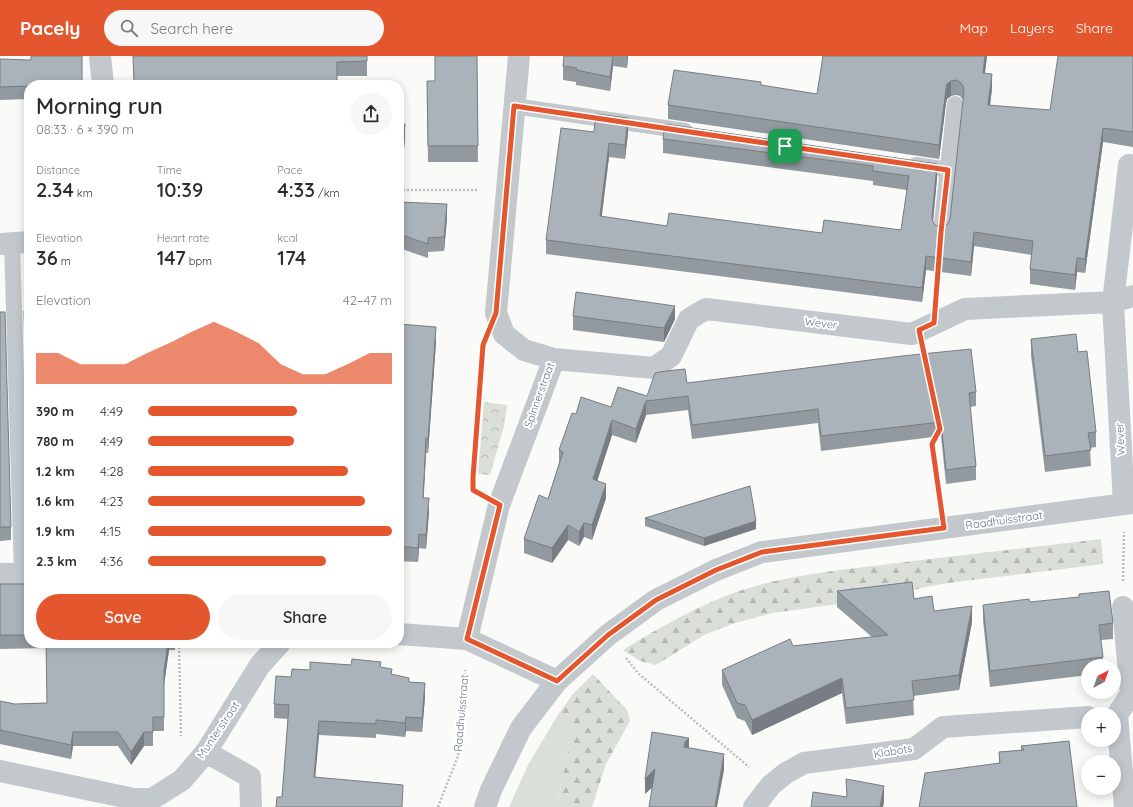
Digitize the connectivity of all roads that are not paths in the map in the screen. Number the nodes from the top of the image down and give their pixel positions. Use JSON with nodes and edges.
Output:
{"nodes":[{"id":1,"x":100,"y":56,"type":"edge"},
{"id":2,"x":519,"y":56,"type":"edge"},
{"id":3,"x":102,"y":80,"type":"edge"},
{"id":4,"x":955,"y":104,"type":"dead end"},
{"id":5,"x":514,"y":106,"type":"junction"},
{"id":6,"x":704,"y":134,"type":"edge"},
{"id":7,"x":900,"y":163,"type":"edge"},
{"id":8,"x":1128,"y":165,"type":"dead end"},
{"id":9,"x":948,"y":170,"type":"junction"},
{"id":10,"x":941,"y":232,"type":"edge"},
{"id":11,"x":14,"y":243,"type":"edge"},
{"id":12,"x":1123,"y":299,"type":"edge"},
{"id":13,"x":554,"y":359,"type":"junction"},
{"id":14,"x":23,"y":405,"type":"edge"},
{"id":15,"x":24,"y":461,"type":"edge"},
{"id":16,"x":1128,"y":503,"type":"edge"},
{"id":17,"x":0,"y":574,"type":"edge"},
{"id":18,"x":24,"y":574,"type":"edge"},
{"id":19,"x":1123,"y":607,"type":"road end"},
{"id":20,"x":404,"y":634,"type":"edge"},
{"id":21,"x":467,"y":639,"type":"junction"},
{"id":22,"x":275,"y":648,"type":"edge"},
{"id":23,"x":557,"y":681,"type":"junction"},
{"id":24,"x":1121,"y":707,"type":"edge"},
{"id":25,"x":1081,"y":717,"type":"edge"},
{"id":26,"x":1118,"y":747,"type":"edge"},
{"id":27,"x":206,"y":752,"type":"junction"},
{"id":28,"x":0,"y":771,"type":"edge"},
{"id":29,"x":251,"y":807,"type":"edge"},
{"id":30,"x":485,"y":807,"type":"edge"},
{"id":31,"x":754,"y":807,"type":"edge"},
{"id":32,"x":1125,"y":807,"type":"edge"}],
"edges":[{"from":1,"to":3,"type":"street"},
{"from":2,"to":5,"type":"street","name":"Spinnerstraat"},
{"from":4,"to":9,"type":"lane"},
{"from":5,"to":6,"type":"lane"},
{"from":5,"to":13,"type":"street","name":"Spinnerstraat"},
{"from":7,"to":9,"type":"lane"},
{"from":8,"to":12,"type":"street","name":"Wever"},
{"from":9,"to":10,"type":"lane"},
{"from":11,"to":14,"type":"lane"},
{"from":12,"to":13,"type":"street","name":"Wever"},
{"from":12,"to":16,"type":"street","name":"Wever"},
{"from":13,"to":21,"type":"street","name":"Spinnerstraat"},
{"from":14,"to":15,"type":"lane"},
{"from":16,"to":23,"type":"street","name":"Raadhuisstraat"},
{"from":17,"to":18,"type":"street"},
{"from":19,"to":24,"type":"street"},
{"from":20,"to":21,"type":"street"},
{"from":21,"to":23,"type":"street"},
{"from":22,"to":27,"type":"street","name":"Munterstraat"},
{"from":23,"to":30,"type":"street","name":"Raadhuisstraat"},
{"from":25,"to":31,"type":"street","name":"Klabots"},
{"from":26,"to":32,"type":"street"},
{"from":27,"to":28,"type":"street","name":"Munterstraat"},
{"from":27,"to":29,"type":"street"}]}
